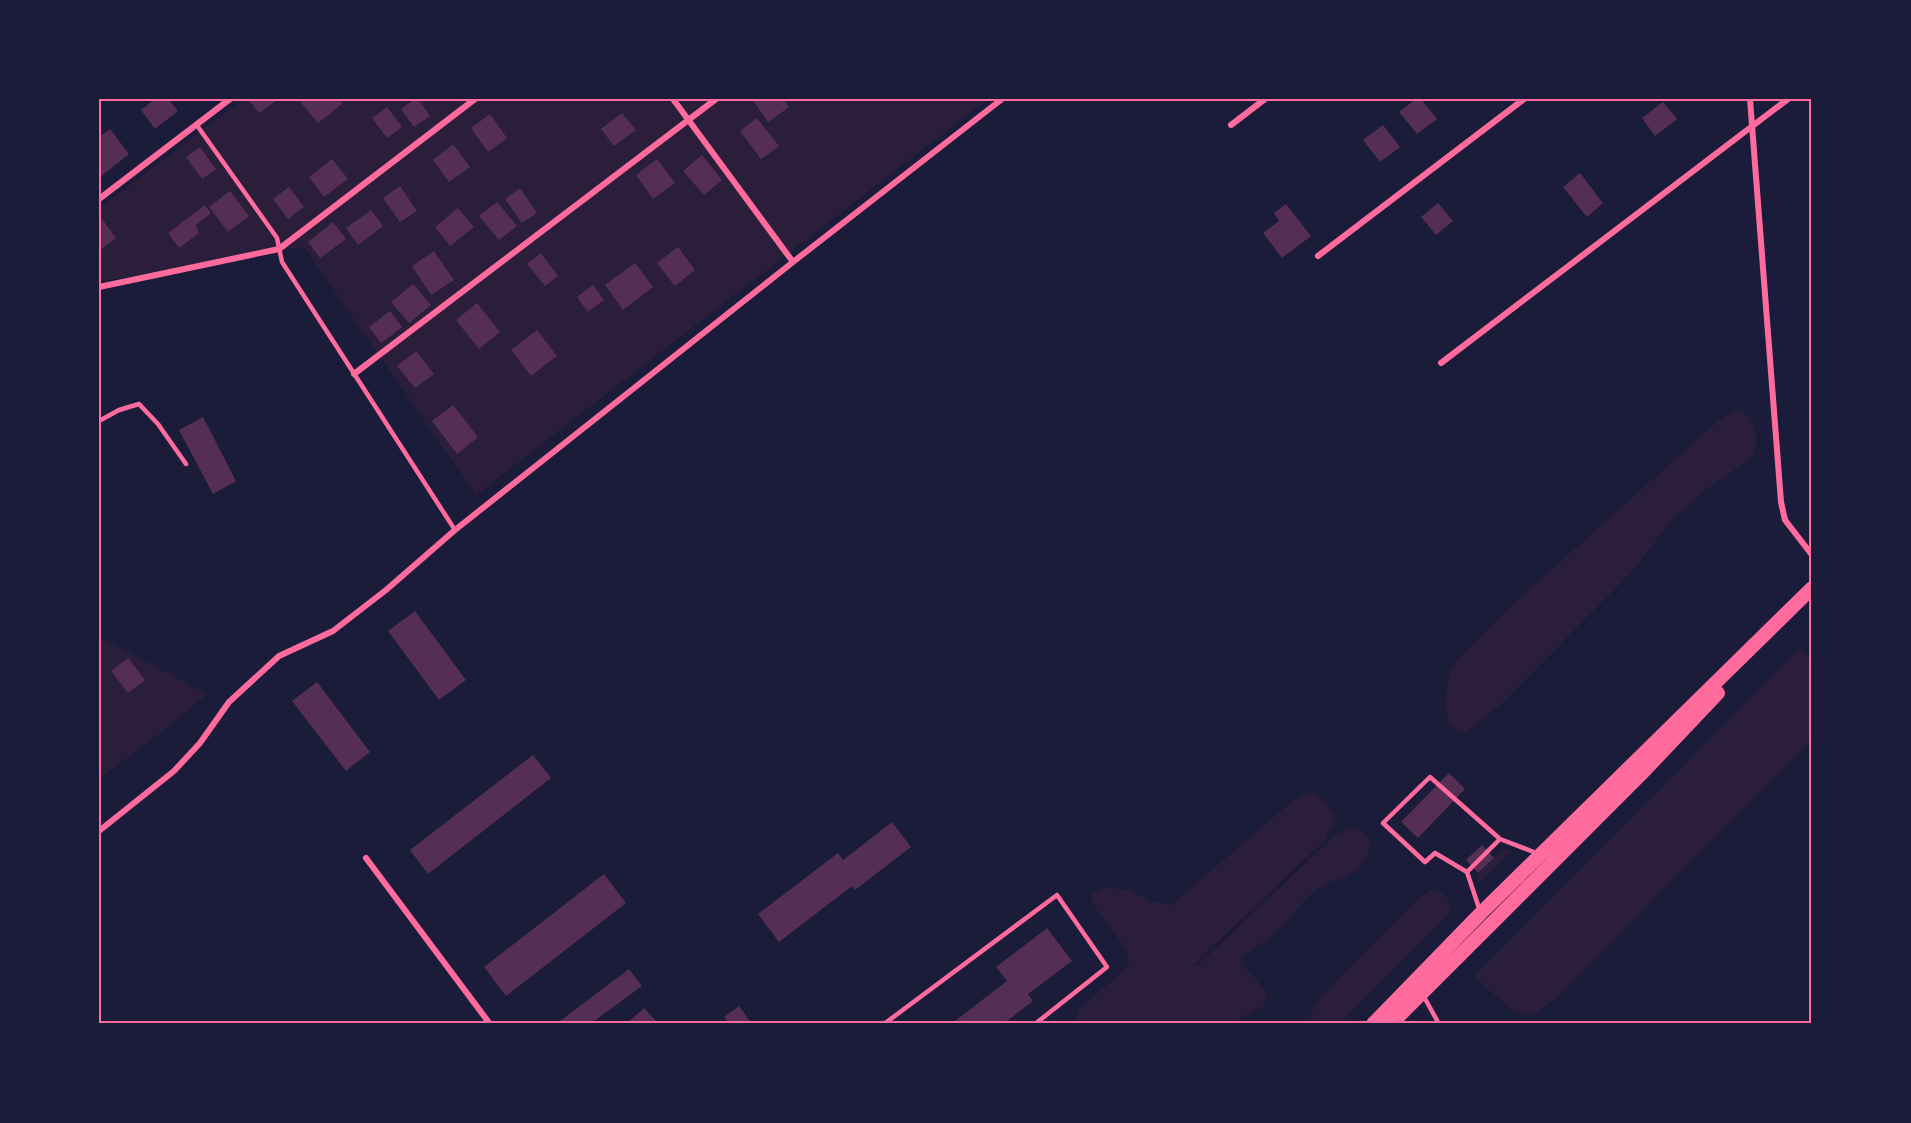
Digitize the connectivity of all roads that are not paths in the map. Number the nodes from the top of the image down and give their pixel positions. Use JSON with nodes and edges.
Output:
{"nodes":[{"id":1,"x":230,"y":99,"type":"edge"},
{"id":2,"x":475,"y":99,"type":"edge"},
{"id":3,"x":673,"y":99,"type":"edge"},
{"id":4,"x":716,"y":99,"type":"edge"},
{"id":5,"x":1002,"y":99,"type":"edge"},
{"id":6,"x":1265,"y":99,"type":"edge"},
{"id":7,"x":1524,"y":99,"type":"edge"},
{"id":8,"x":1750,"y":99,"type":"edge"},
{"id":9,"x":1788,"y":99,"type":"edge"},
{"id":10,"x":689,"y":120,"type":"junction"},
{"id":11,"x":196,"y":124,"type":"junction"},
{"id":12,"x":1231,"y":125,"type":"dead end"},
{"id":13,"x":1752,"y":126,"type":"junction"},
{"id":14,"x":99,"y":198,"type":"edge"},
{"id":15,"x":279,"y":249,"type":"junction"},
{"id":16,"x":1318,"y":256,"type":"dead end"},
{"id":17,"x":793,"y":262,"type":"junction"},
{"id":18,"x":99,"y":287,"type":"edge"},
{"id":19,"x":1442,"y":363,"type":"dead end"},
{"id":20,"x":354,"y":374,"type":"junction"},
{"id":21,"x":99,"y":421,"type":"edge"},
{"id":22,"x":186,"y":464,"type":"dead end"},
{"id":23,"x":455,"y":530,"type":"junction"},
{"id":24,"x":1812,"y":555,"type":"edge"},
{"id":25,"x":1812,"y":588,"type":"edge"},
{"id":26,"x":1812,"y":593,"type":"edge"},
{"id":27,"x":1641,"y":764,"type":"junction"},
{"id":28,"x":99,"y":831,"type":"edge"},
{"id":29,"x":1500,"y":839,"type":"junction"},
{"id":30,"x":1541,"y":855,"type":"junction"},
{"id":31,"x":366,"y":858,"type":"dead end"},
{"id":32,"x":1467,"y":872,"type":"junction"},
{"id":33,"x":1481,"y":913,"type":"junction"},
{"id":34,"x":1422,"y":992,"type":"junction"},
{"id":35,"x":490,"y":1024,"type":"edge"},
{"id":36,"x":884,"y":1024,"type":"edge"},
{"id":37,"x":1035,"y":1024,"type":"edge"},
{"id":38,"x":1373,"y":1024,"type":"edge"},
{"id":39,"x":1391,"y":1024,"type":"edge"},
{"id":40,"x":1439,"y":1024,"type":"edge"}],
"edges":[{"from":1,"to":11,"type":"street"},
{"from":2,"to":15,"type":"street"},
{"from":3,"to":10,"type":"street"},
{"from":4,"to":10,"type":"street"},
{"from":5,"to":17,"type":"street"},
{"from":6,"to":12,"type":"street"},
{"from":7,"to":16,"type":"street"},
{"from":8,"to":13,"type":"street"},
{"from":9,"to":13,"type":"street"},
{"from":10,"to":17,"type":"street"},
{"from":10,"to":20,"type":"street"},
{"from":11,"to":14,"type":"street"},
{"from":11,"to":15,"type":"lane"},
{"from":13,"to":19,"type":"street"},
{"from":13,"to":24,"type":"street"},
{"from":15,"to":18,"type":"street"},
{"from":15,"to":20,"type":"lane"},
{"from":17,"to":23,"type":"street"},
{"from":20,"to":23,"type":"lane"},
{"from":21,"to":22,"type":"lane"},
{"from":23,"to":28,"type":"street"},
{"from":25,"to":27,"type":"main road"},
{"from":26,"to":27,"type":"main road"},
{"from":27,"to":30,"type":"main road"},
{"from":27,"to":34,"type":"main road"},
{"from":29,"to":30,"type":"lane"},
{"from":29,"to":32,"type":"lane"},
{"from":29,"to":32,"type":"lane"},
{"from":30,"to":33,"type":"main road"},
{"from":31,"to":35,"type":"street"},
{"from":32,"to":33,"type":"lane"},
{"from":33,"to":38,"type":"main road"},
{"from":34,"to":39,"type":"main road"},
{"from":34,"to":40,"type":"lane"},
{"from":36,"to":37,"type":"lane"}]}
